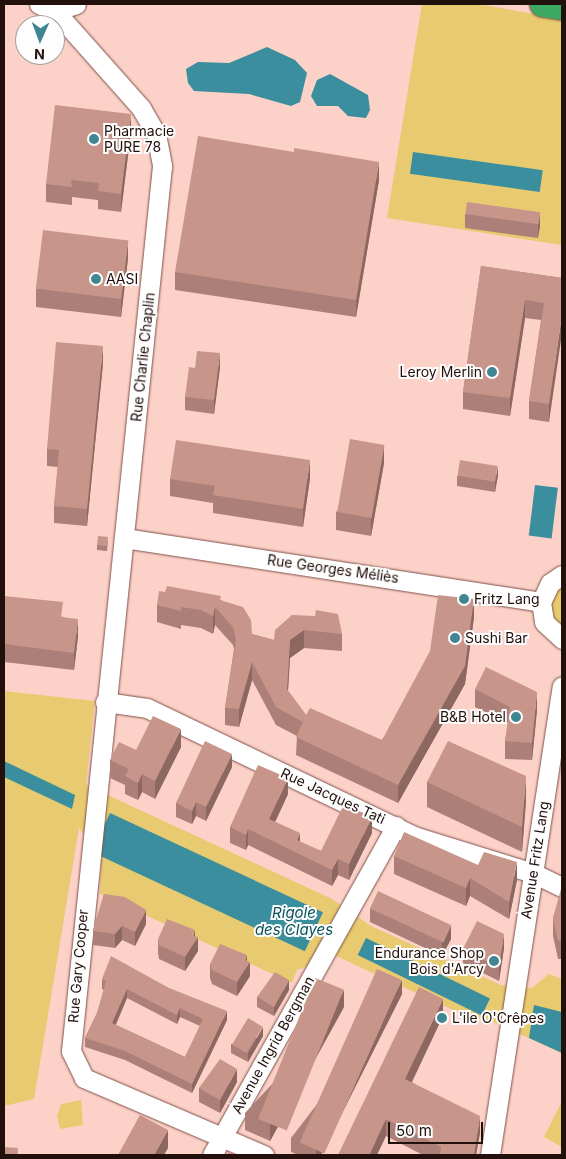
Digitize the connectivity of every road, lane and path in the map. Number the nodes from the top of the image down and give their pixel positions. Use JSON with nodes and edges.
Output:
{"nodes":[{"id":1,"x":77,"y":4,"type":"edge"},
{"id":2,"x":543,"y":4,"type":"edge"},
{"id":3,"x":47,"y":7,"type":"edge"},
{"id":4,"x":562,"y":7,"type":"edge"},
{"id":5,"x":83,"y":37,"type":"junction"},
{"id":6,"x":124,"y":538,"type":"junction"},
{"id":7,"x":562,"y":575,"type":"edge"},
{"id":8,"x":541,"y":602,"type":"junction"},
{"id":9,"x":562,"y":639,"type":"edge"},
{"id":10,"x":562,"y":687,"type":"edge"},
{"id":11,"x":105,"y":702,"type":"junction"},
{"id":12,"x":396,"y":826,"type":"junction"},
{"id":13,"x":533,"y":872,"type":"junction"},
{"id":14,"x":562,"y":887,"type":"edge"},
{"id":15,"x":223,"y":1136,"type":"junction"},
{"id":16,"x":212,"y":1155,"type":"edge"},
{"id":17,"x":264,"y":1155,"type":"edge"},
{"id":18,"x":490,"y":1155,"type":"edge"}],
"edges":[{"from":1,"to":3,"type":"street"},
{"from":1,"to":5,"type":"street","name":"Rue Charlie Chaplin"},
{"from":2,"to":4,"type":"highway"},
{"from":3,"to":5,"type":"street","name":"Rue Charlie Chaplin"},
{"from":5,"to":6,"type":"street","name":"Rue Charlie Chaplin"},
{"from":6,"to":8,"type":"street","name":"Rue Georges Méliès"},
{"from":6,"to":11,"type":"street","name":"Rue Charlie Chaplin"},
{"from":7,"to":8,"type":"street"},
{"from":8,"to":9,"type":"street"},
{"from":10,"to":13,"type":"street","name":"Avenue Fritz Lang"},
{"from":11,"to":12,"type":"street","name":"Rue Jacques Tati"},
{"from":11,"to":15,"type":"street","name":"Rue Gary Cooper"},
{"from":12,"to":13,"type":"street","name":"Rue Jacques Tati"},
{"from":12,"to":15,"type":"street","name":"Avenue Ingrid Bergman"},
{"from":13,"to":14,"type":"street","name":"Rue Jacques Tati"},
{"from":13,"to":18,"type":"street","name":"Avenue Fritz Lang"},
{"from":15,"to":16,"type":"street","name":"Avenue Ingrid Bergman"},
{"from":15,"to":17,"type":"street","name":"Rue Gary Cooper"}]}
